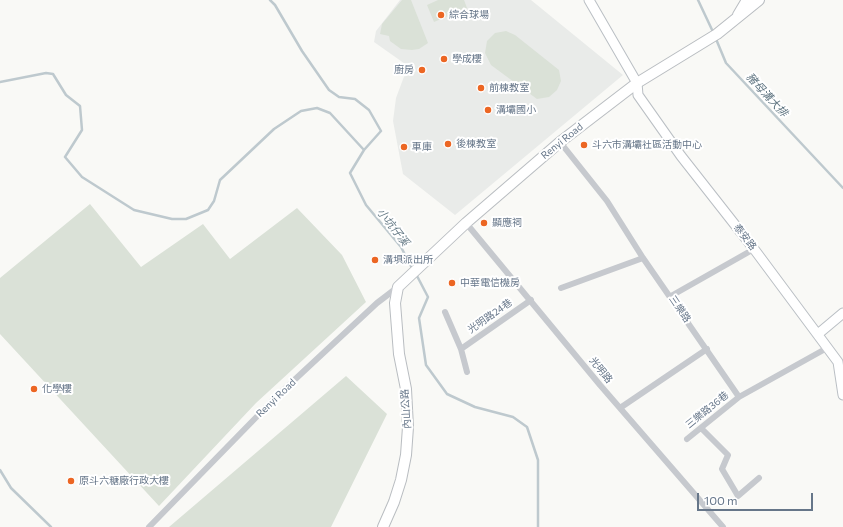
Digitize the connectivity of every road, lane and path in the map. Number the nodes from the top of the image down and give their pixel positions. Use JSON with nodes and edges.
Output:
{"nodes":[{"id":1,"x":589,"y":0,"type":"edge"},
{"id":2,"x":747,"y":0,"type":"edge"},
{"id":3,"x":759,"y":0,"type":"edge"},
{"id":4,"x":735,"y":20,"type":"junction"},
{"id":5,"x":637,"y":83,"type":"junction"},
{"id":6,"x":560,"y":142,"type":"junction"},
{"id":7,"x":466,"y":223,"type":"junction"},
{"id":8,"x":754,"y":249,"type":"junction"},
{"id":9,"x":643,"y":258,"type":"junction"},
{"id":10,"x":398,"y":287,"type":"junction"},
{"id":11,"x":561,"y":288,"type":"dead end"},
{"id":12,"x":671,"y":296,"type":"junction"},
{"id":13,"x":531,"y":300,"type":"junction"},
{"id":14,"x":445,"y":312,"type":"dead end"},
{"id":15,"x":843,"y":313,"type":"edge"},
{"id":16,"x":818,"y":334,"type":"junction"},
{"id":17,"x":827,"y":348,"type":"junction"},
{"id":18,"x":461,"y":349,"type":"junction"},
{"id":19,"x":707,"y":350,"type":"junction"},
{"id":20,"x":467,"y":372,"type":"dead end"},
{"id":21,"x":843,"y":395,"type":"edge"},
{"id":22,"x":739,"y":397,"type":"junction"},
{"id":23,"x":620,"y":408,"type":"junction"},
{"id":24,"x":701,"y":428,"type":"junction"},
{"id":25,"x":687,"y":439,"type":"dead end"},
{"id":26,"x":759,"y":478,"type":"dead end"},
{"id":27,"x":148,"y":527,"type":"edge"},
{"id":28,"x":383,"y":527,"type":"edge"},
{"id":29,"x":723,"y":527,"type":"edge"}],
"edges":[{"from":1,"to":5,"type":"street","name":"泰安路"},
{"from":2,"to":4,"type":"main road"},
{"from":3,"to":4,"type":"main road"},
{"from":4,"to":5,"type":"main road","name":"Renyi Road"},
{"from":5,"to":6,"type":"main road","name":"Renyi Road"},
{"from":5,"to":8,"type":"street","name":"泰安路"},
{"from":6,"to":7,"type":"main road","name":"Renyi Road"},
{"from":6,"to":9,"type":"street","name":"三樂路"},
{"from":7,"to":10,"type":"main road","name":"Renyi Road"},
{"from":7,"to":13,"type":"street","name":"光明路"},
{"from":8,"to":12,"type":"street"},
{"from":8,"to":16,"type":"street","name":"泰安路"},
{"from":9,"to":11,"type":"street"},
{"from":9,"to":12,"type":"street","name":"三樂路"},
{"from":10,"to":27,"type":"street","name":"Renyi Road"},
{"from":10,"to":28,"type":"main road","name":"內山公路"},
{"from":12,"to":19,"type":"street","name":"三樂路"},
{"from":13,"to":18,"type":"street","name":"光明路24巷"},
{"from":13,"to":23,"type":"street","name":"光明路"},
{"from":14,"to":18,"type":"street","name":"光明路24巷"},
{"from":15,"to":16,"type":"street"},
{"from":16,"to":17,"type":"street","name":"泰安路"},
{"from":17,"to":21,"type":"street","name":"泰安路"},
{"from":17,"to":22,"type":"street"},
{"from":18,"to":20,"type":"street","name":"光明路24巷"},
{"from":19,"to":22,"type":"street","name":"三樂路"},
{"from":19,"to":23,"type":"street"},
{"from":22,"to":24,"type":"street","name":"三樂路36巷"},
{"from":23,"to":29,"type":"street","name":"光明路"},
{"from":24,"to":25,"type":"street","name":"三樂路36巷"},
{"from":24,"to":26,"type":"street"}]}
